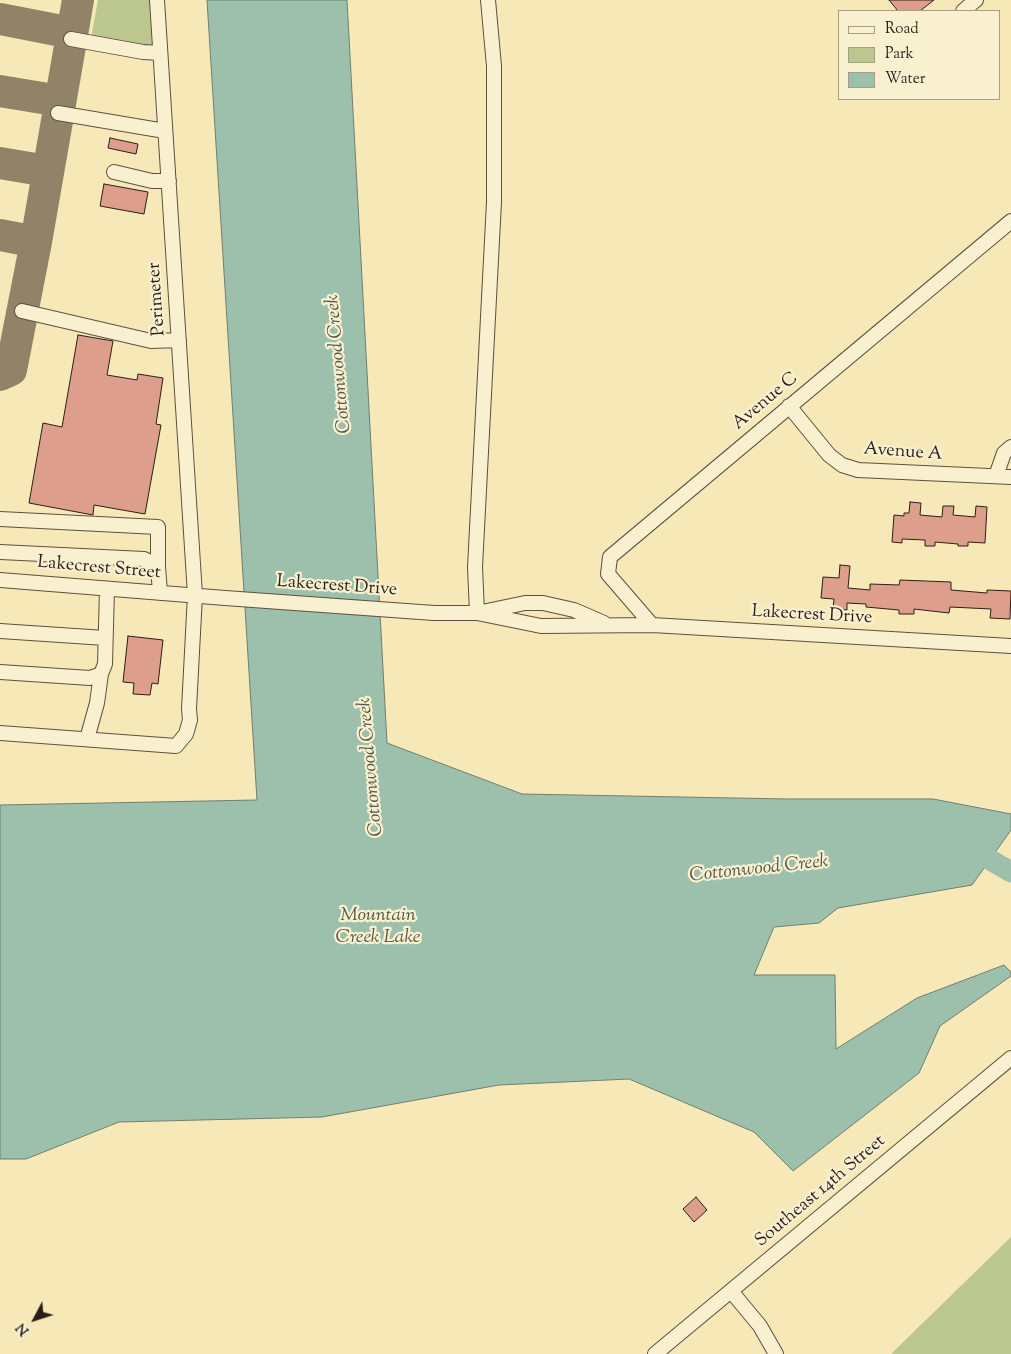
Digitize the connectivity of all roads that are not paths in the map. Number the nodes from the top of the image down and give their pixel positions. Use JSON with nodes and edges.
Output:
{"nodes":[{"id":1,"x":157,"y":0,"type":"edge"},
{"id":2,"x":488,"y":0,"type":"edge"},
{"id":3,"x":976,"y":0,"type":"edge"},
{"id":4,"x":964,"y":10,"type":"edge"},
{"id":5,"x":71,"y":39,"type":"dead end"},
{"id":6,"x":160,"y":53,"type":"junction"},
{"id":7,"x":58,"y":112,"type":"dead end"},
{"id":8,"x":165,"y":131,"type":"junction"},
{"id":9,"x":114,"y":172,"type":"dead end"},
{"id":10,"x":169,"y":180,"type":"junction"},
{"id":11,"x":1011,"y":221,"type":"edge"},
{"id":12,"x":22,"y":310,"type":"dead end"},
{"id":13,"x":179,"y":340,"type":"junction"},
{"id":14,"x":789,"y":406,"type":"junction"},
{"id":15,"x":1011,"y":447,"type":"edge"},
{"id":16,"x":996,"y":476,"type":"junction"},
{"id":17,"x":1011,"y":477,"type":"edge"},
{"id":18,"x":0,"y":519,"type":"edge"},
{"id":19,"x":0,"y":552,"type":"edge"},
{"id":20,"x":158,"y":566,"type":"junction"},
{"id":21,"x":0,"y":580,"type":"edge"},
{"id":22,"x":107,"y":588,"type":"junction"},
{"id":23,"x":160,"y":593,"type":"junction"},
{"id":24,"x":195,"y":596,"type":"junction"},
{"id":25,"x":477,"y":613,"type":"junction"},
{"id":26,"x":652,"y":625,"type":"junction"},
{"id":27,"x":611,"y":626,"type":"junction"},
{"id":28,"x":0,"y":631,"type":"edge"},
{"id":29,"x":105,"y":638,"type":"junction"},
{"id":30,"x":1011,"y":646,"type":"edge"},
{"id":31,"x":0,"y":672,"type":"edge"},
{"id":32,"x":101,"y":674,"type":"junction"},
{"id":33,"x":0,"y":733,"type":"edge"},
{"id":34,"x":87,"y":739,"type":"junction"},
{"id":35,"x":1011,"y":1058,"type":"edge"},
{"id":36,"x":731,"y":1290,"type":"junction"},
{"id":37,"x":655,"y":1354,"type":"edge"},
{"id":38,"x":776,"y":1354,"type":"edge"}],
"edges":[{"from":1,"to":6,"type":"street","name":"Perimeter"},
{"from":2,"to":25,"type":"street"},
{"from":3,"to":4,"type":"street"},
{"from":5,"to":6,"type":"street"},
{"from":6,"to":8,"type":"street","name":"Perimeter"},
{"from":7,"to":8,"type":"street"},
{"from":8,"to":10,"type":"street","name":"Perimeter"},
{"from":9,"to":10,"type":"street"},
{"from":10,"to":13,"type":"street","name":"Perimeter"},
{"from":11,"to":14,"type":"street","name":"Avenue C"},
{"from":12,"to":13,"type":"street"},
{"from":13,"to":24,"type":"street","name":"Perimeter"},
{"from":14,"to":16,"type":"street","name":"Avenue A"},
{"from":14,"to":26,"type":"street","name":"Avenue C"},
{"from":15,"to":16,"type":"street"},
{"from":16,"to":17,"type":"street","name":"Avenue A"},
{"from":18,"to":20,"type":"street"},
{"from":19,"to":20,"type":"street"},
{"from":20,"to":23,"type":"street"},
{"from":21,"to":22,"type":"street","name":"Lakecrest Street"},
{"from":22,"to":23,"type":"street","name":"Lakecrest Street"},
{"from":22,"to":29,"type":"street"},
{"from":23,"to":24,"type":"street","name":"Lakecrest Street"},
{"from":24,"to":25,"type":"street","name":"Lakecrest Drive"},
{"from":24,"to":34,"type":"street","name":"Perimeter"},
{"from":25,"to":27,"type":"street","name":"Lakecrest Drive"},
{"from":25,"to":27,"type":"street","name":"Lakecrest Drive"},
{"from":26,"to":27,"type":"street","name":"Lakecrest Drive"},
{"from":26,"to":30,"type":"street","name":"Lakecrest Drive"},
{"from":28,"to":29,"type":"street"},
{"from":29,"to":32,"type":"street"},
{"from":31,"to":32,"type":"street"},
{"from":32,"to":34,"type":"street"},
{"from":33,"to":34,"type":"street"},
{"from":35,"to":36,"type":"street","name":"Southeast 14th Street"},
{"from":36,"to":37,"type":"street","name":"Southeast 14th Street"},
{"from":36,"to":38,"type":"street"}]}
